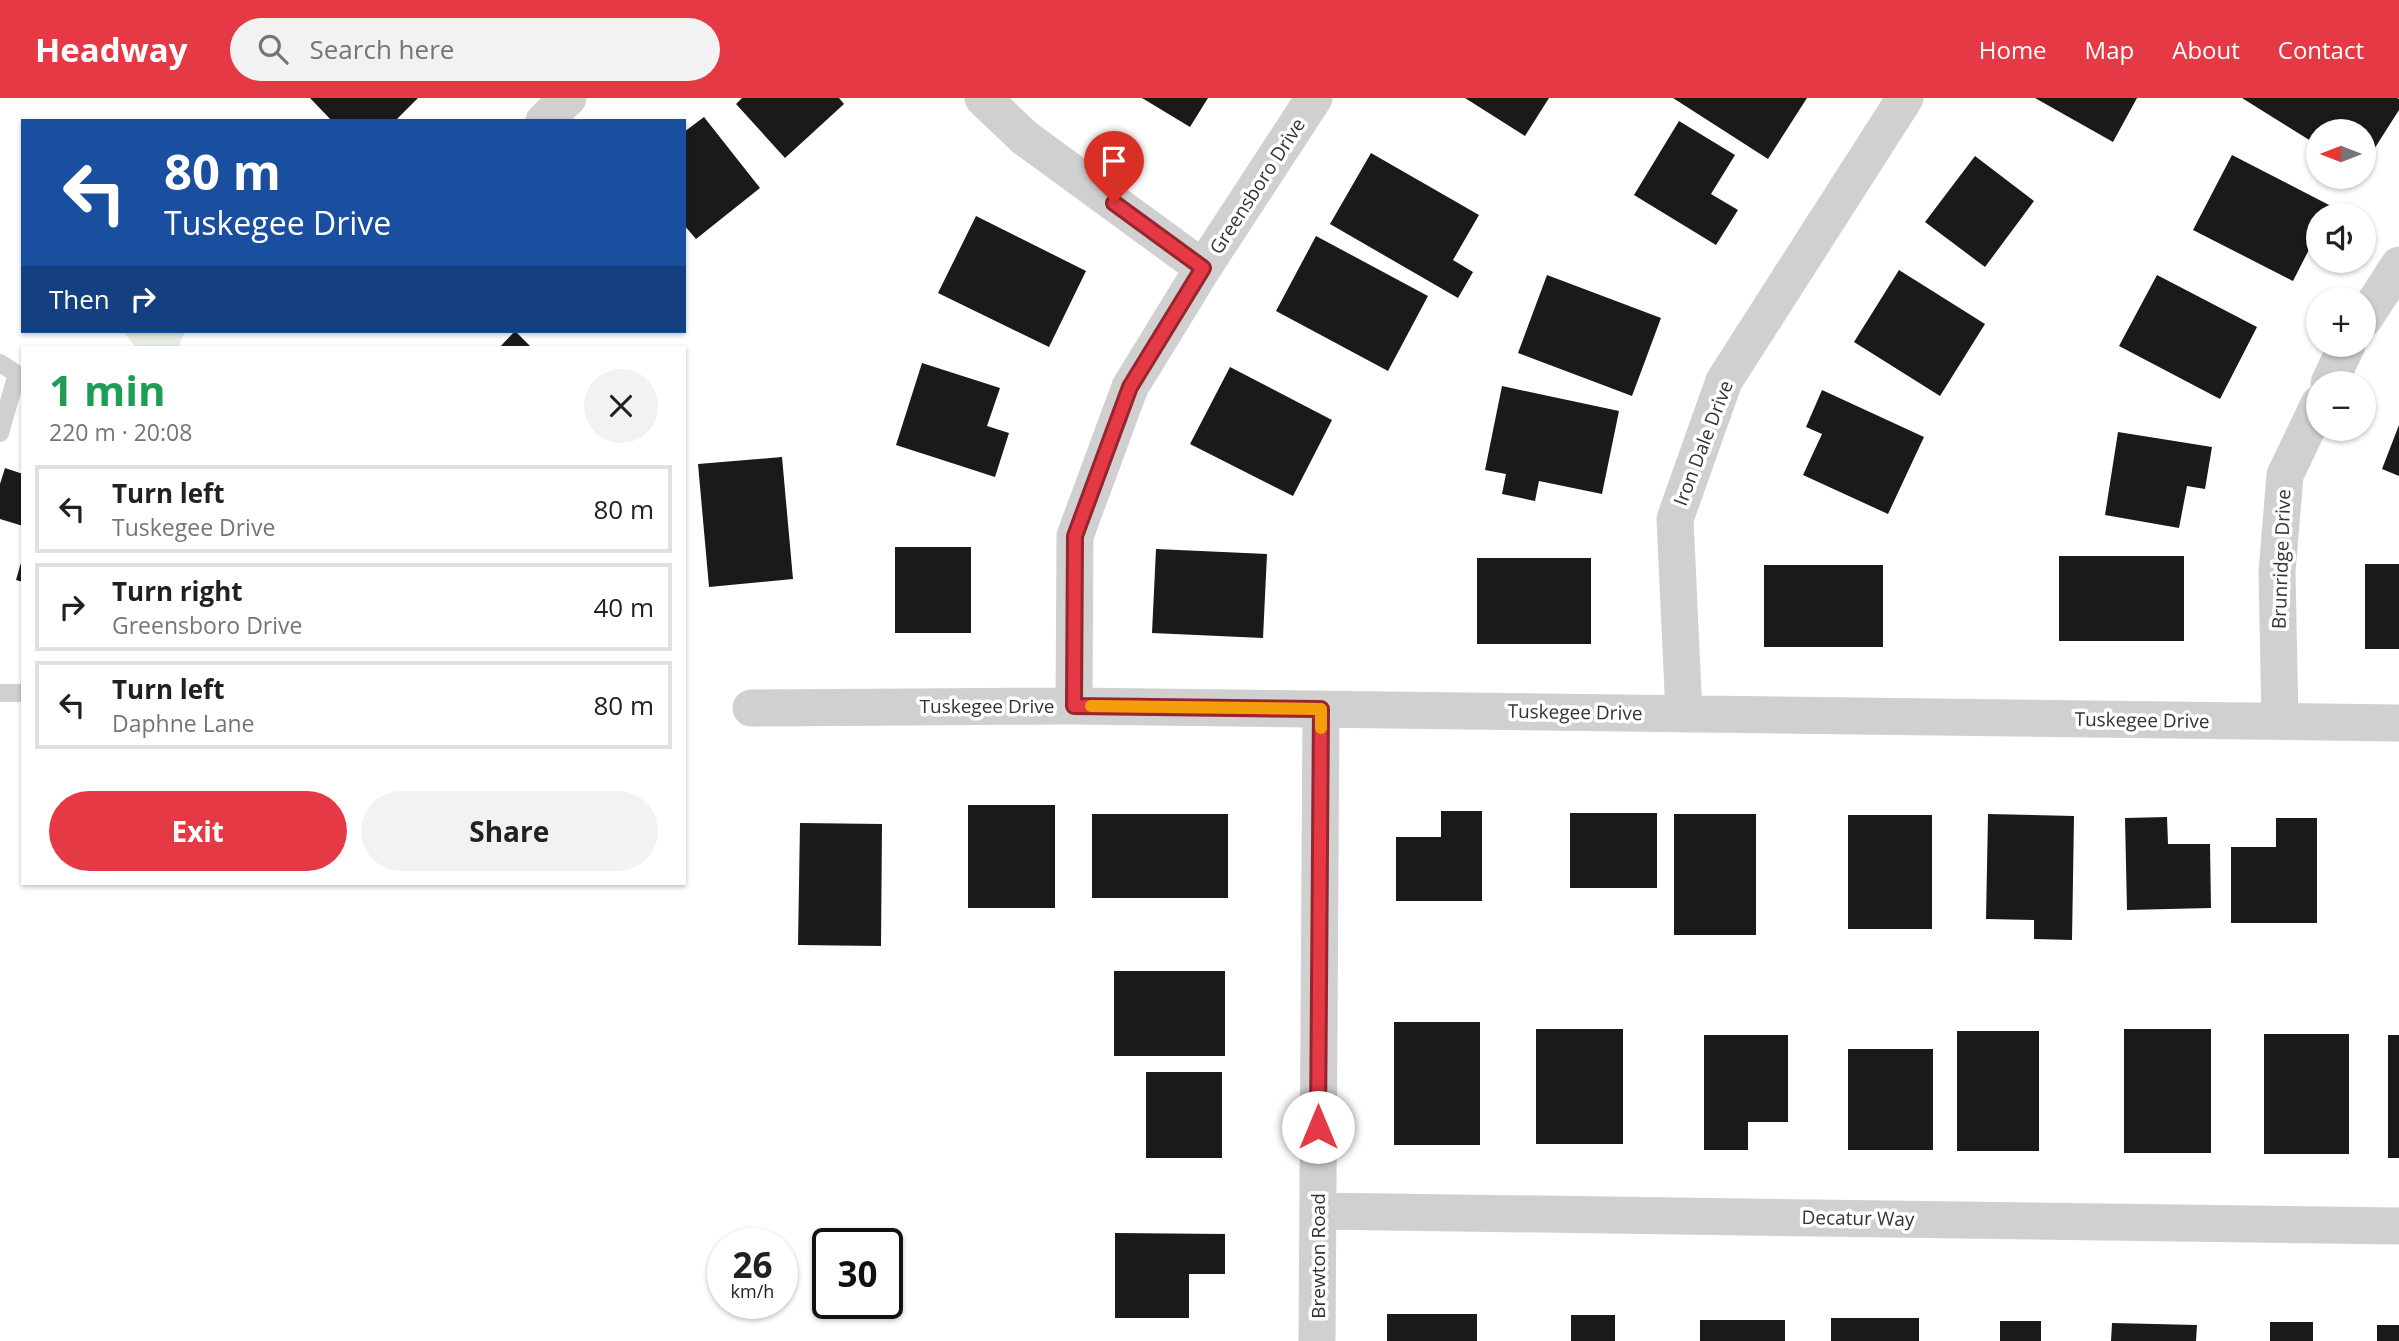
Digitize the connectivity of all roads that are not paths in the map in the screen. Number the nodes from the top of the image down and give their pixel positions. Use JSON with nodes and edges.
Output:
{"nodes":[{"id":1,"x":568,"y":98,"type":"edge"},
{"id":2,"x":983,"y":98,"type":"edge"},
{"id":3,"x":1314,"y":98,"type":"edge"},
{"id":4,"x":1905,"y":98,"type":"edge"},
{"id":5,"x":546,"y":119,"type":"edge"},
{"id":6,"x":2399,"y":265,"type":"edge"},
{"id":7,"x":1203,"y":268,"type":"junction"},
{"id":8,"x":2376,"y":300,"type":"edge"},
{"id":9,"x":0,"y":363,"type":"edge"},
{"id":10,"x":2306,"y":431,"type":"edge"},
{"id":11,"x":0,"y":433,"type":"edge"},
{"id":12,"x":0,"y":693,"type":"edge"},
{"id":13,"x":21,"y":693,"type":"edge"},
{"id":14,"x":1074,"y":706,"type":"junction"},
{"id":15,"x":751,"y":708,"type":"dead end"},
{"id":16,"x":1321,"y":709,"type":"junction"},
{"id":17,"x":1684,"y":714,"type":"junction"},
{"id":18,"x":2280,"y":721,"type":"junction"},
{"id":19,"x":2399,"y":723,"type":"edge"},
{"id":20,"x":1318,"y":1211,"type":"junction"},
{"id":21,"x":2399,"y":1226,"type":"edge"},
{"id":22,"x":1317,"y":1341,"type":"edge"}],
"edges":[{"from":1,"to":5,"type":"street"},
{"from":2,"to":7,"type":"street"},
{"from":3,"to":7,"type":"street","name":"Greensboro Drive"},
{"from":4,"to":17,"type":"street","name":"Iron Dale Drive"},
{"from":6,"to":8,"type":"street"},
{"from":7,"to":14,"type":"street","name":"Greensboro Drive"},
{"from":9,"to":11,"type":"lane"},
{"from":10,"to":18,"type":"street","name":"Brunridge Drive"},
{"from":12,"to":13,"type":"lane"},
{"from":14,"to":15,"type":"street","name":"Tuskegee Drive"},
{"from":14,"to":16,"type":"street","name":"Tuskegee Drive"},
{"from":16,"to":17,"type":"street","name":"Tuskegee Drive"},
{"from":16,"to":20,"type":"street","name":"Brewton Road"},
{"from":17,"to":18,"type":"street","name":"Tuskegee Drive"},
{"from":18,"to":19,"type":"street","name":"Tuskegee Drive"},
{"from":20,"to":21,"type":"street","name":"Decatur Way"},
{"from":20,"to":22,"type":"street","name":"Brewton Road"}]}
